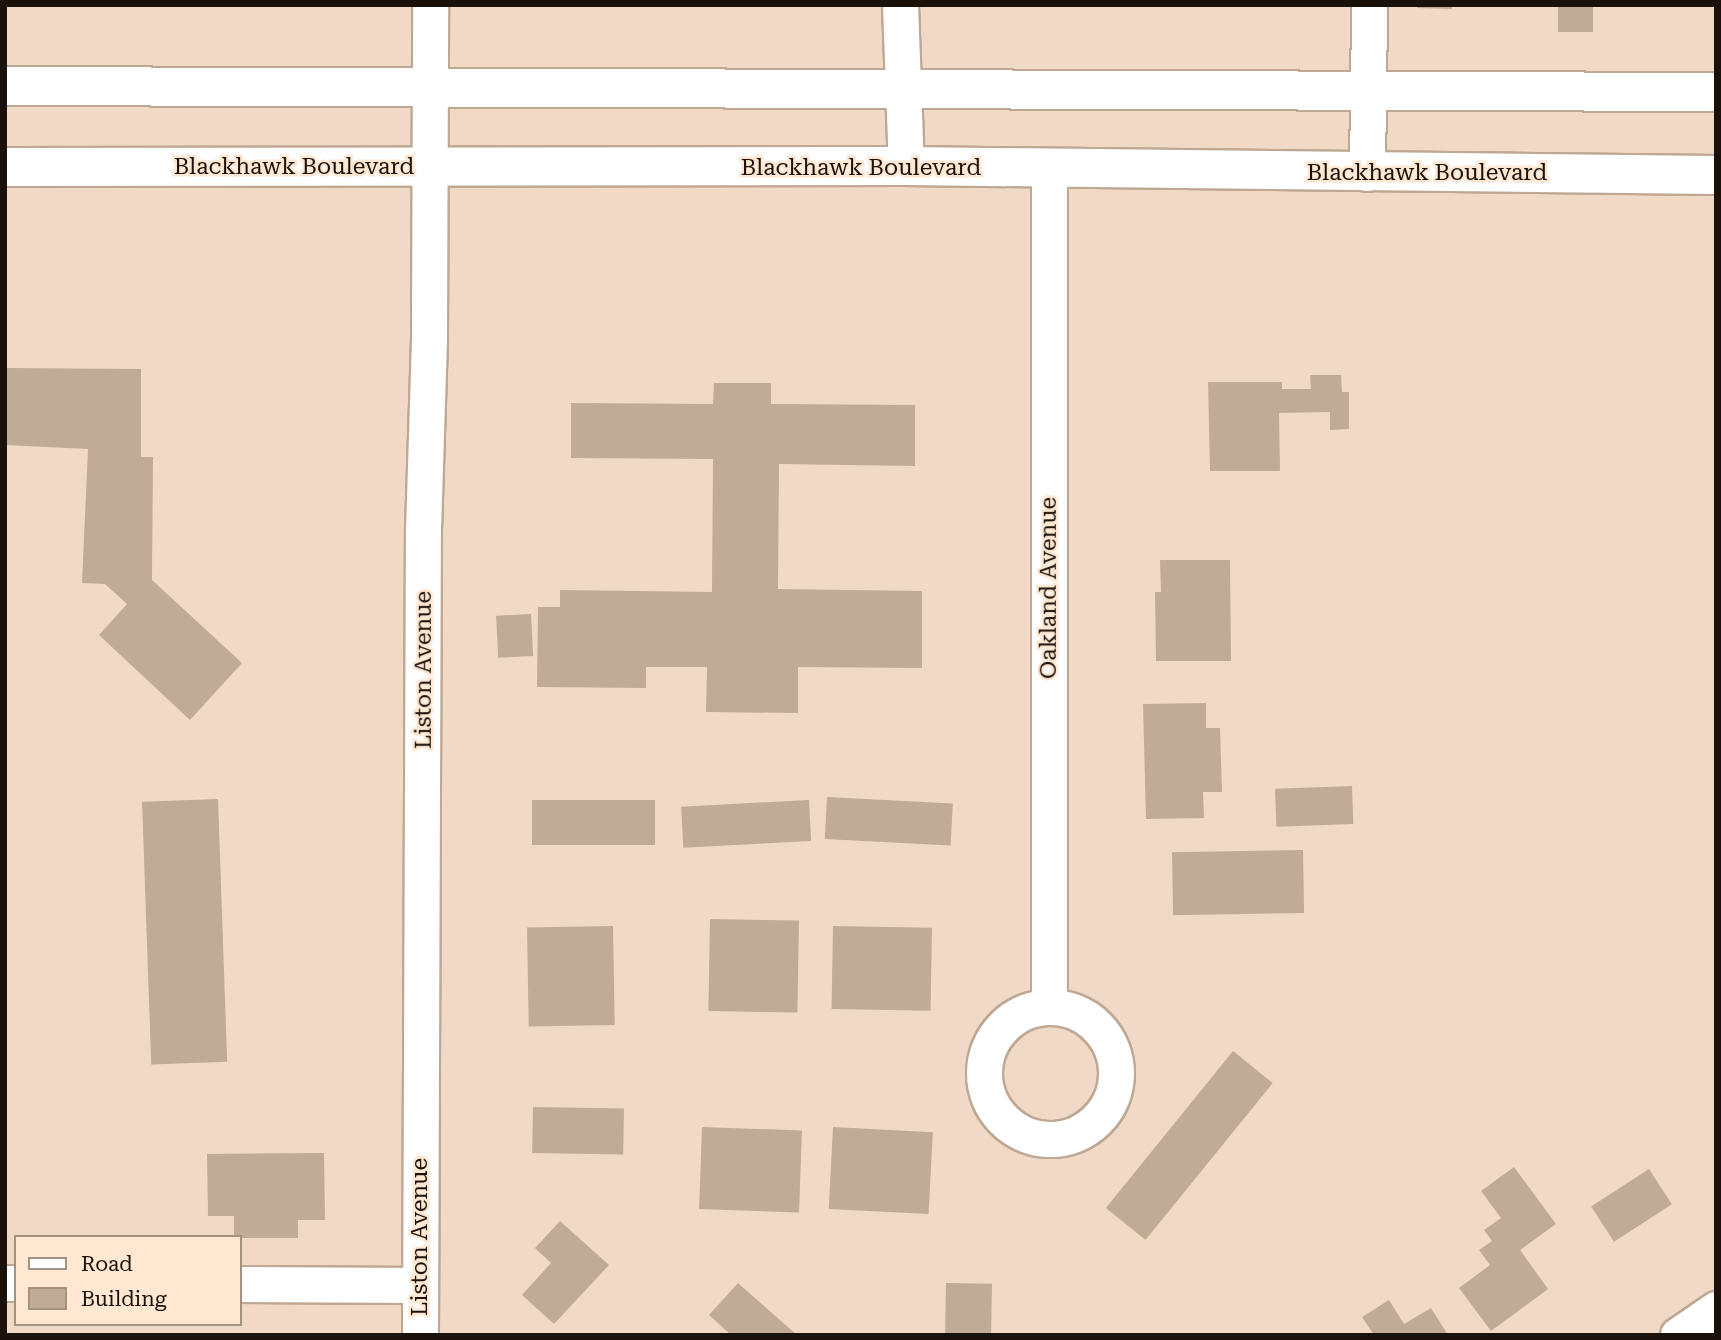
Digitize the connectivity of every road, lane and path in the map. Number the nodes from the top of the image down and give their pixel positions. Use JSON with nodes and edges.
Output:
{"nodes":[{"id":1,"x":430,"y":5,"type":"edge"},
{"id":2,"x":900,"y":5,"type":"edge"},
{"id":3,"x":1369,"y":5,"type":"edge"},
{"id":4,"x":5,"y":86,"type":"edge"},
{"id":5,"x":429,"y":87,"type":"junction"},
{"id":6,"x":902,"y":88,"type":"junction"},
{"id":7,"x":1367,"y":89,"type":"junction"},
{"id":8,"x":1716,"y":92,"type":"edge"},
{"id":9,"x":906,"y":166,"type":"junction"},
{"id":10,"x":5,"y":167,"type":"edge"},
{"id":11,"x":428,"y":167,"type":"junction"},
{"id":12,"x":1049,"y":170,"type":"junction"},
{"id":13,"x":1367,"y":173,"type":"junction"},
{"id":14,"x":1716,"y":175,"type":"edge"},
{"id":15,"x":1049,"y":1007,"type":"dead end"},
{"id":16,"x":242,"y":1284,"type":"edge"},
{"id":17,"x":420,"y":1286,"type":"junction"},
{"id":18,"x":1716,"y":1309,"type":"edge"},
{"id":19,"x":421,"y":1335,"type":"edge"},
{"id":20,"x":1678,"y":1335,"type":"edge"}],
"edges":[{"from":1,"to":5,"type":"street","name":"Liston Avenue"},
{"from":2,"to":6,"type":"street"},
{"from":3,"to":7,"type":"street"},
{"from":4,"to":5,"type":"main road"},
{"from":5,"to":6,"type":"main road"},
{"from":5,"to":11,"type":"street","name":"Liston Avenue"},
{"from":6,"to":7,"type":"main road"},
{"from":6,"to":9,"type":"street"},
{"from":7,"to":8,"type":"main road"},
{"from":7,"to":13,"type":"street"},
{"from":9,"to":11,"type":"main road","name":"Blackhawk Boulevard"},
{"from":9,"to":12,"type":"main road","name":"Blackhawk Boulevard"},
{"from":10,"to":11,"type":"main road","name":"Blackhawk Boulevard"},
{"from":11,"to":17,"type":"street","name":"Liston Avenue"},
{"from":12,"to":13,"type":"main road","name":"Blackhawk Boulevard"},
{"from":12,"to":15,"type":"street","name":"Oakland Avenue"},
{"from":13,"to":14,"type":"main road","name":"Blackhawk Boulevard"},
{"from":16,"to":17,"type":"street"},
{"from":17,"to":19,"type":"street","name":"Liston Avenue"},
{"from":18,"to":20,"type":"street"}]}
